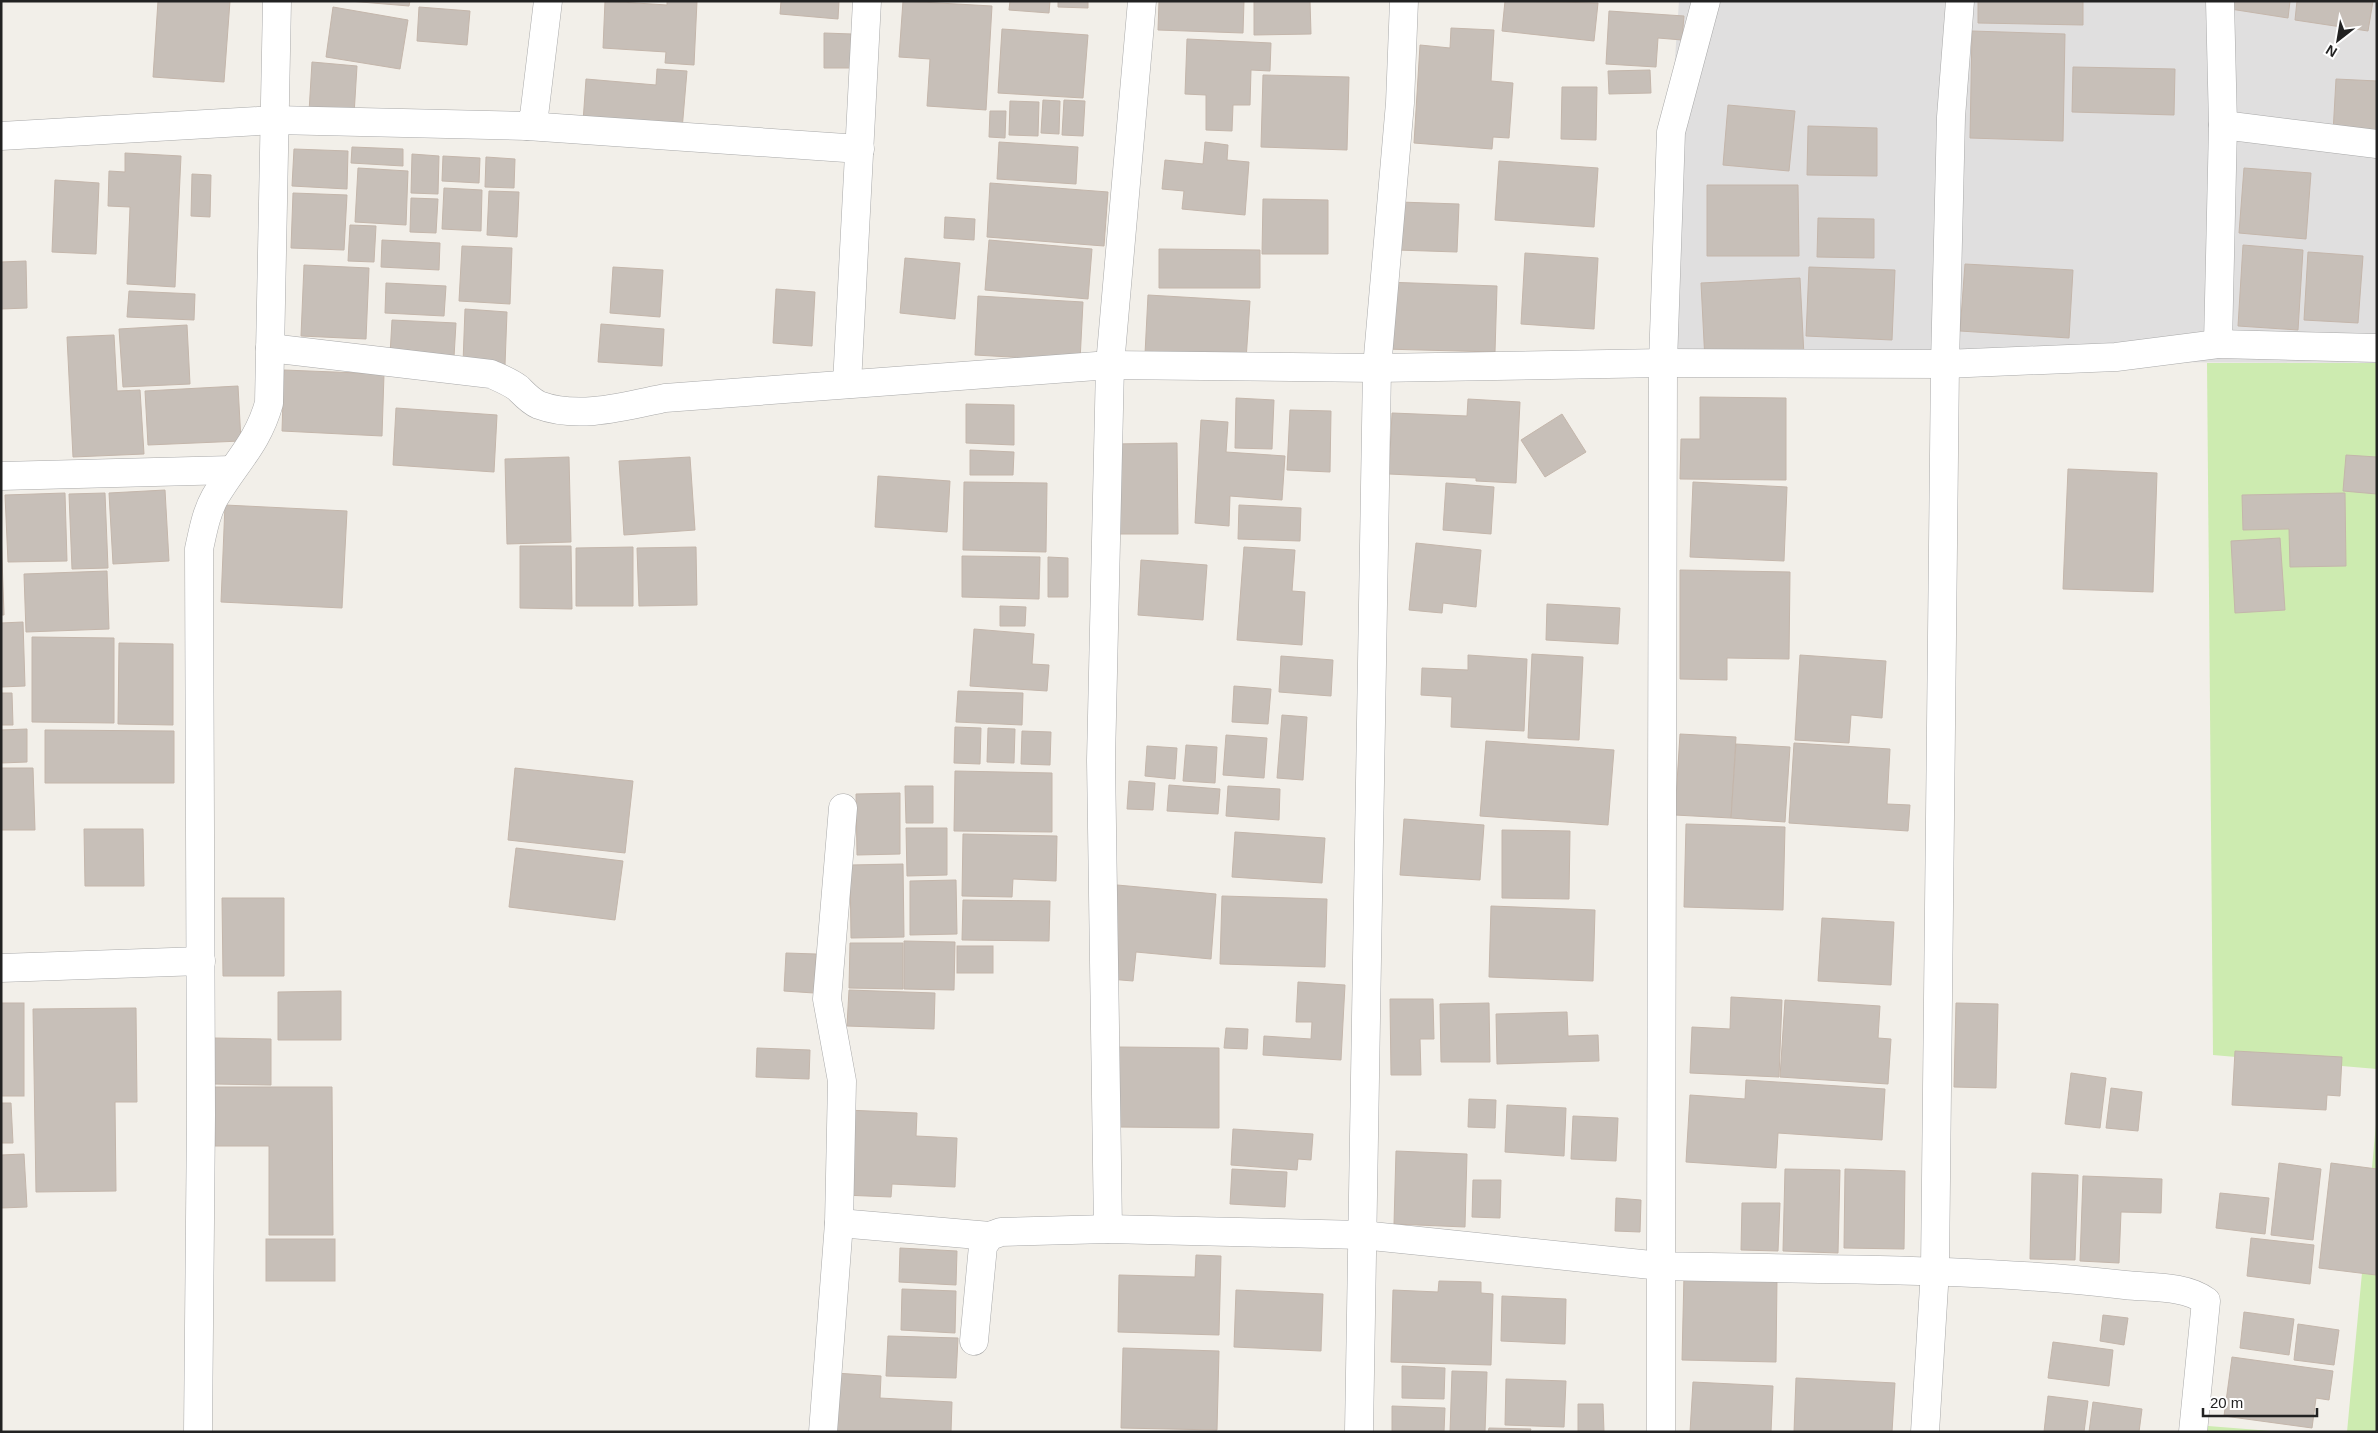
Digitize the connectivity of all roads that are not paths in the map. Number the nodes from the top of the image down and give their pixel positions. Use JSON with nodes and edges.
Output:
{"nodes":[{"id":1,"x":278,"y":1,"type":"edge"},
{"id":2,"x":548,"y":1,"type":"edge"},
{"id":3,"x":867,"y":1,"type":"edge"},
{"id":4,"x":1142,"y":1,"type":"edge"},
{"id":5,"x":1404,"y":1,"type":"edge"},
{"id":6,"x":1706,"y":1,"type":"edge"},
{"id":7,"x":1960,"y":1,"type":"edge"},
{"id":8,"x":2220,"y":1,"type":"edge"},
{"id":9,"x":275,"y":120,"type":"junction"},
{"id":10,"x":2222,"y":125,"type":"junction"},
{"id":11,"x":527,"y":126,"type":"junction"},
{"id":12,"x":1,"y":136,"type":"edge"},
{"id":13,"x":2377,"y":144,"type":"edge"},
{"id":14,"x":860,"y":149,"type":"junction"},
{"id":15,"x":2218,"y":344,"type":"junction"},
{"id":16,"x":270,"y":348,"type":"junction"},
{"id":17,"x":2377,"y":348,"type":"edge"},
{"id":18,"x":1664,"y":363,"type":"junction"},
{"id":19,"x":1945,"y":364,"type":"junction"},
{"id":20,"x":1110,"y":365,"type":"junction"},
{"id":21,"x":1377,"y":368,"type":"junction"},
{"id":22,"x":847,"y":384,"type":"junction"},
{"id":23,"x":232,"y":470,"type":"junction"},
{"id":24,"x":1,"y":476,"type":"edge"},
{"id":25,"x":843,"y":808,"type":"dead end"},
{"id":26,"x":201,"y":961,"type":"junction"},
{"id":27,"x":1,"y":968,"type":"edge"},
{"id":28,"x":839,"y":1223,"type":"junction"},
{"id":29,"x":1108,"y":1229,"type":"junction"},
{"id":30,"x":1362,"y":1235,"type":"junction"},
{"id":31,"x":990,"y":1236,"type":"junction"},
{"id":32,"x":1661,"y":1266,"type":"junction"},
{"id":33,"x":1934,"y":1270,"type":"junction"},
{"id":34,"x":974,"y":1341,"type":"dead end"},
{"id":35,"x":198,"y":1432,"type":"edge"},
{"id":36,"x":823,"y":1432,"type":"edge"},
{"id":37,"x":1359,"y":1432,"type":"edge"},
{"id":38,"x":1661,"y":1432,"type":"edge"},
{"id":39,"x":1925,"y":1432,"type":"edge"},
{"id":40,"x":2194,"y":1432,"type":"edge"}],
"edges":[{"from":1,"to":9,"type":"street"},
{"from":2,"to":11,"type":"street"},
{"from":3,"to":14,"type":"street"},
{"from":4,"to":20,"type":"street"},
{"from":5,"to":21,"type":"street"},
{"from":6,"to":18,"type":"street"},
{"from":7,"to":19,"type":"street"},
{"from":8,"to":10,"type":"street"},
{"from":9,"to":11,"type":"street"},
{"from":9,"to":12,"type":"street"},
{"from":9,"to":16,"type":"street"},
{"from":10,"to":13,"type":"street"},
{"from":10,"to":15,"type":"street"},
{"from":11,"to":14,"type":"street"},
{"from":14,"to":22,"type":"street"},
{"from":15,"to":17,"type":"street"},
{"from":15,"to":19,"type":"street"},
{"from":16,"to":22,"type":"street"},
{"from":16,"to":23,"type":"street"},
{"from":18,"to":19,"type":"street"},
{"from":18,"to":21,"type":"street"},
{"from":18,"to":32,"type":"street"},
{"from":19,"to":33,"type":"street"},
{"from":20,"to":21,"type":"street"},
{"from":20,"to":22,"type":"street"},
{"from":20,"to":29,"type":"street"},
{"from":21,"to":30,"type":"street"},
{"from":23,"to":24,"type":"street"},
{"from":23,"to":26,"type":"street"},
{"from":25,"to":28,"type":"street"},
{"from":26,"to":27,"type":"street"},
{"from":26,"to":35,"type":"street"},
{"from":28,"to":31,"type":"street"},
{"from":28,"to":36,"type":"street"},
{"from":29,"to":30,"type":"street"},
{"from":29,"to":31,"type":"street"},
{"from":30,"to":32,"type":"street"},
{"from":30,"to":37,"type":"street"},
{"from":31,"to":34,"type":"street"},
{"from":32,"to":33,"type":"street"},
{"from":32,"to":38,"type":"street"},
{"from":33,"to":39,"type":"street"},
{"from":33,"to":40,"type":"street"}]}
